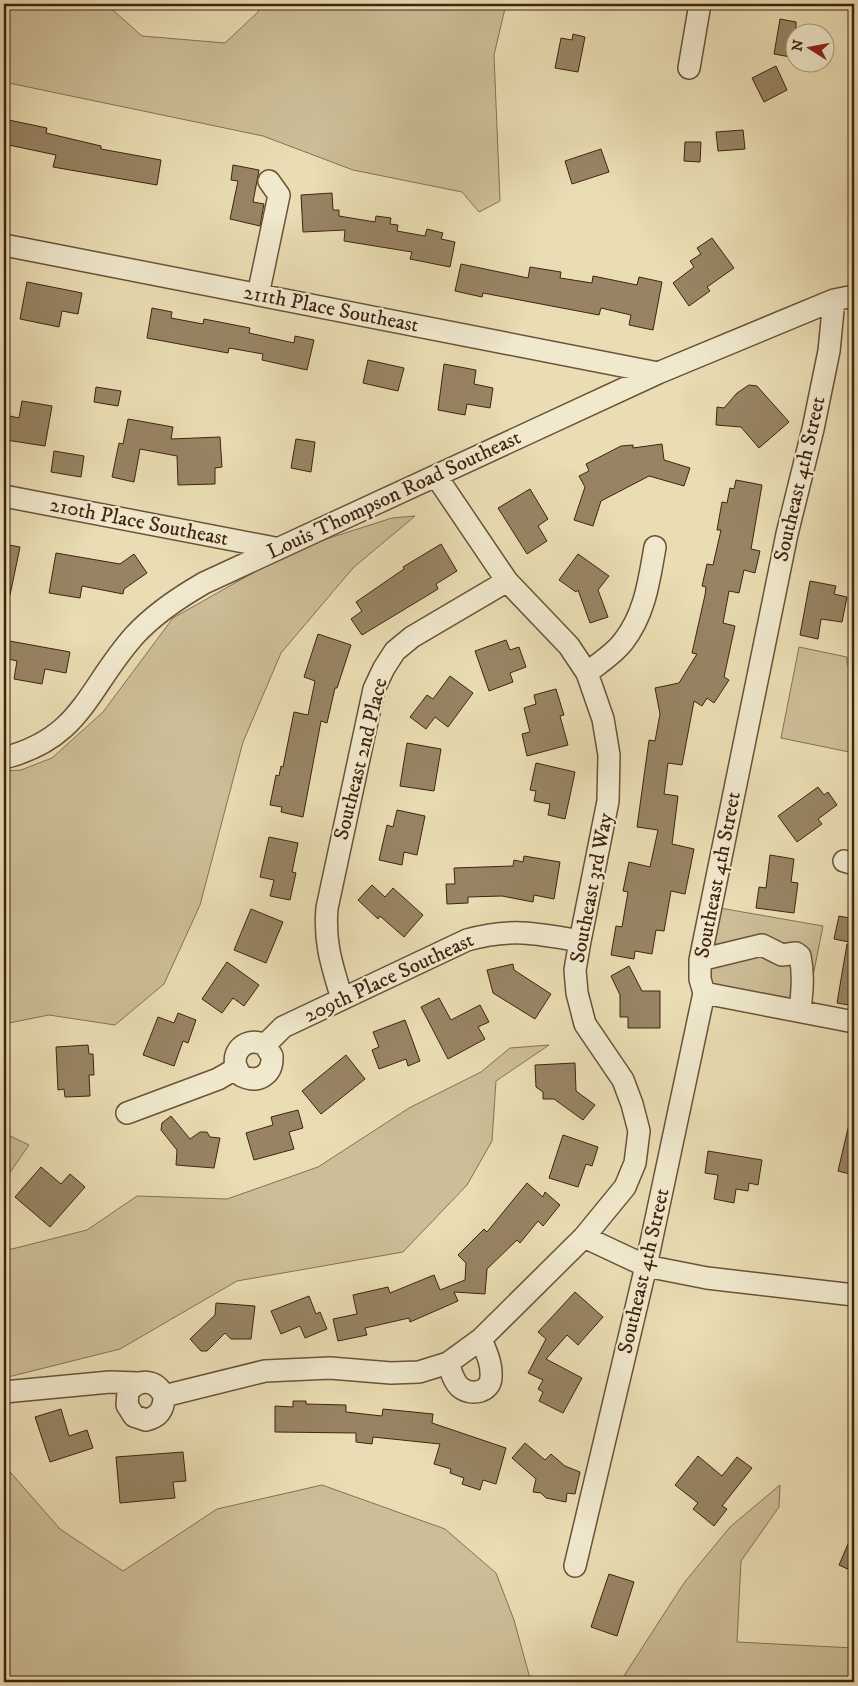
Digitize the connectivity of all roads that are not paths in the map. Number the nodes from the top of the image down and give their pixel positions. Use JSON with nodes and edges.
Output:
{"nodes":[{"id":1,"x":700,"y":4,"type":"edge"},
{"id":2,"x":689,"y":68,"type":"dead end"},
{"id":3,"x":269,"y":181,"type":"dead end"},
{"id":4,"x":4,"y":245,"type":"edge"},
{"id":5,"x":258,"y":295,"type":"junction"},
{"id":6,"x":844,"y":298,"type":"edge"},
{"id":7,"x":658,"y":373,"type":"junction"},
{"id":8,"x":436,"y":476,"type":"junction"},
{"id":9,"x":4,"y":496,"type":"edge"},
{"id":10,"x":654,"y":547,"type":"dead end"},
{"id":11,"x":274,"y":548,"type":"junction"},
{"id":12,"x":507,"y":581,"type":"junction"},
{"id":13,"x":587,"y":673,"type":"junction"},
{"id":14,"x":4,"y":758,"type":"edge"},
{"id":15,"x":580,"y":941,"type":"junction"},
{"id":16,"x":700,"y":960,"type":"junction"},
{"id":17,"x":704,"y":993,"type":"junction"},
{"id":18,"x":342,"y":999,"type":"junction"},
{"id":19,"x":800,"y":1011,"type":"junction"},
{"id":20,"x":854,"y":1022,"type":"edge"},
{"id":21,"x":265,"y":1045,"type":"junction"},
{"id":22,"x":237,"y":1068,"type":"junction"},
{"id":23,"x":127,"y":1113,"type":"dead end"},
{"id":24,"x":584,"y":1236,"type":"junction"},
{"id":25,"x":646,"y":1266,"type":"junction"},
{"id":26,"x":854,"y":1296,"type":"edge"},
{"id":27,"x":481,"y":1339,"type":"junction"},
{"id":28,"x":448,"y":1364,"type":"junction"},
{"id":29,"x":138,"y":1383,"type":"junction"},
{"id":30,"x":4,"y":1392,"type":"edge"},
{"id":31,"x":164,"y":1396,"type":"junction"},
{"id":32,"x":575,"y":1566,"type":"dead end"}],
"edges":[{"from":1,"to":2,"type":"street"},
{"from":3,"to":5,"type":"street"},
{"from":4,"to":5,"type":"street","name":"211th Place Southeast"},
{"from":5,"to":7,"type":"street","name":"211th Place Southeast"},
{"from":6,"to":7,"type":"street","name":"Louis Thompson Road Southeast"},
{"from":6,"to":16,"type":"street","name":"Southeast 4th Street"},
{"from":7,"to":8,"type":"street","name":"Louis Thompson Road Southeast"},
{"from":8,"to":11,"type":"street","name":"Louis Thompson Road Southeast"},
{"from":8,"to":12,"type":"street","name":"Southeast 3rd Way"},
{"from":9,"to":11,"type":"street","name":"210th Place Southeast"},
{"from":10,"to":13,"type":"street"},
{"from":11,"to":14,"type":"street","name":"Louis Thompson Road Southeast"},
{"from":12,"to":13,"type":"street","name":"Southeast 3rd Way"},
{"from":12,"to":18,"type":"street","name":"Southeast 2nd Place"},
{"from":13,"to":15,"type":"street","name":"Southeast 3rd Way"},
{"from":15,"to":18,"type":"street","name":"209th Place Southeast"},
{"from":15,"to":24,"type":"street","name":"Southeast 3rd Way"},
{"from":16,"to":17,"type":"street","name":"Southeast 4th Street"},
{"from":16,"to":19,"type":"street"},
{"from":17,"to":19,"type":"street"},
{"from":17,"to":25,"type":"street","name":"Southeast 4th Street"},
{"from":18,"to":21,"type":"street","name":"209th Place Southeast"},
{"from":19,"to":20,"type":"street"},
{"from":21,"to":22,"type":"street"},
{"from":21,"to":22,"type":"street"},
{"from":22,"to":23,"type":"street"},
{"from":24,"to":25,"type":"street"},
{"from":24,"to":27,"type":"street","name":"Southeast 3rd Way"},
{"from":25,"to":26,"type":"street"},
{"from":25,"to":32,"type":"street","name":"Southeast 4th Street"},
{"from":27,"to":28,"type":"street","name":"Southeast 3rd Way"},
{"from":27,"to":28,"type":"street"},
{"from":28,"to":31,"type":"street","name":"Southeast 3rd Way"},
{"from":29,"to":30,"type":"street"},
{"from":29,"to":31,"type":"street"},
{"from":29,"to":31,"type":"street"}]}
